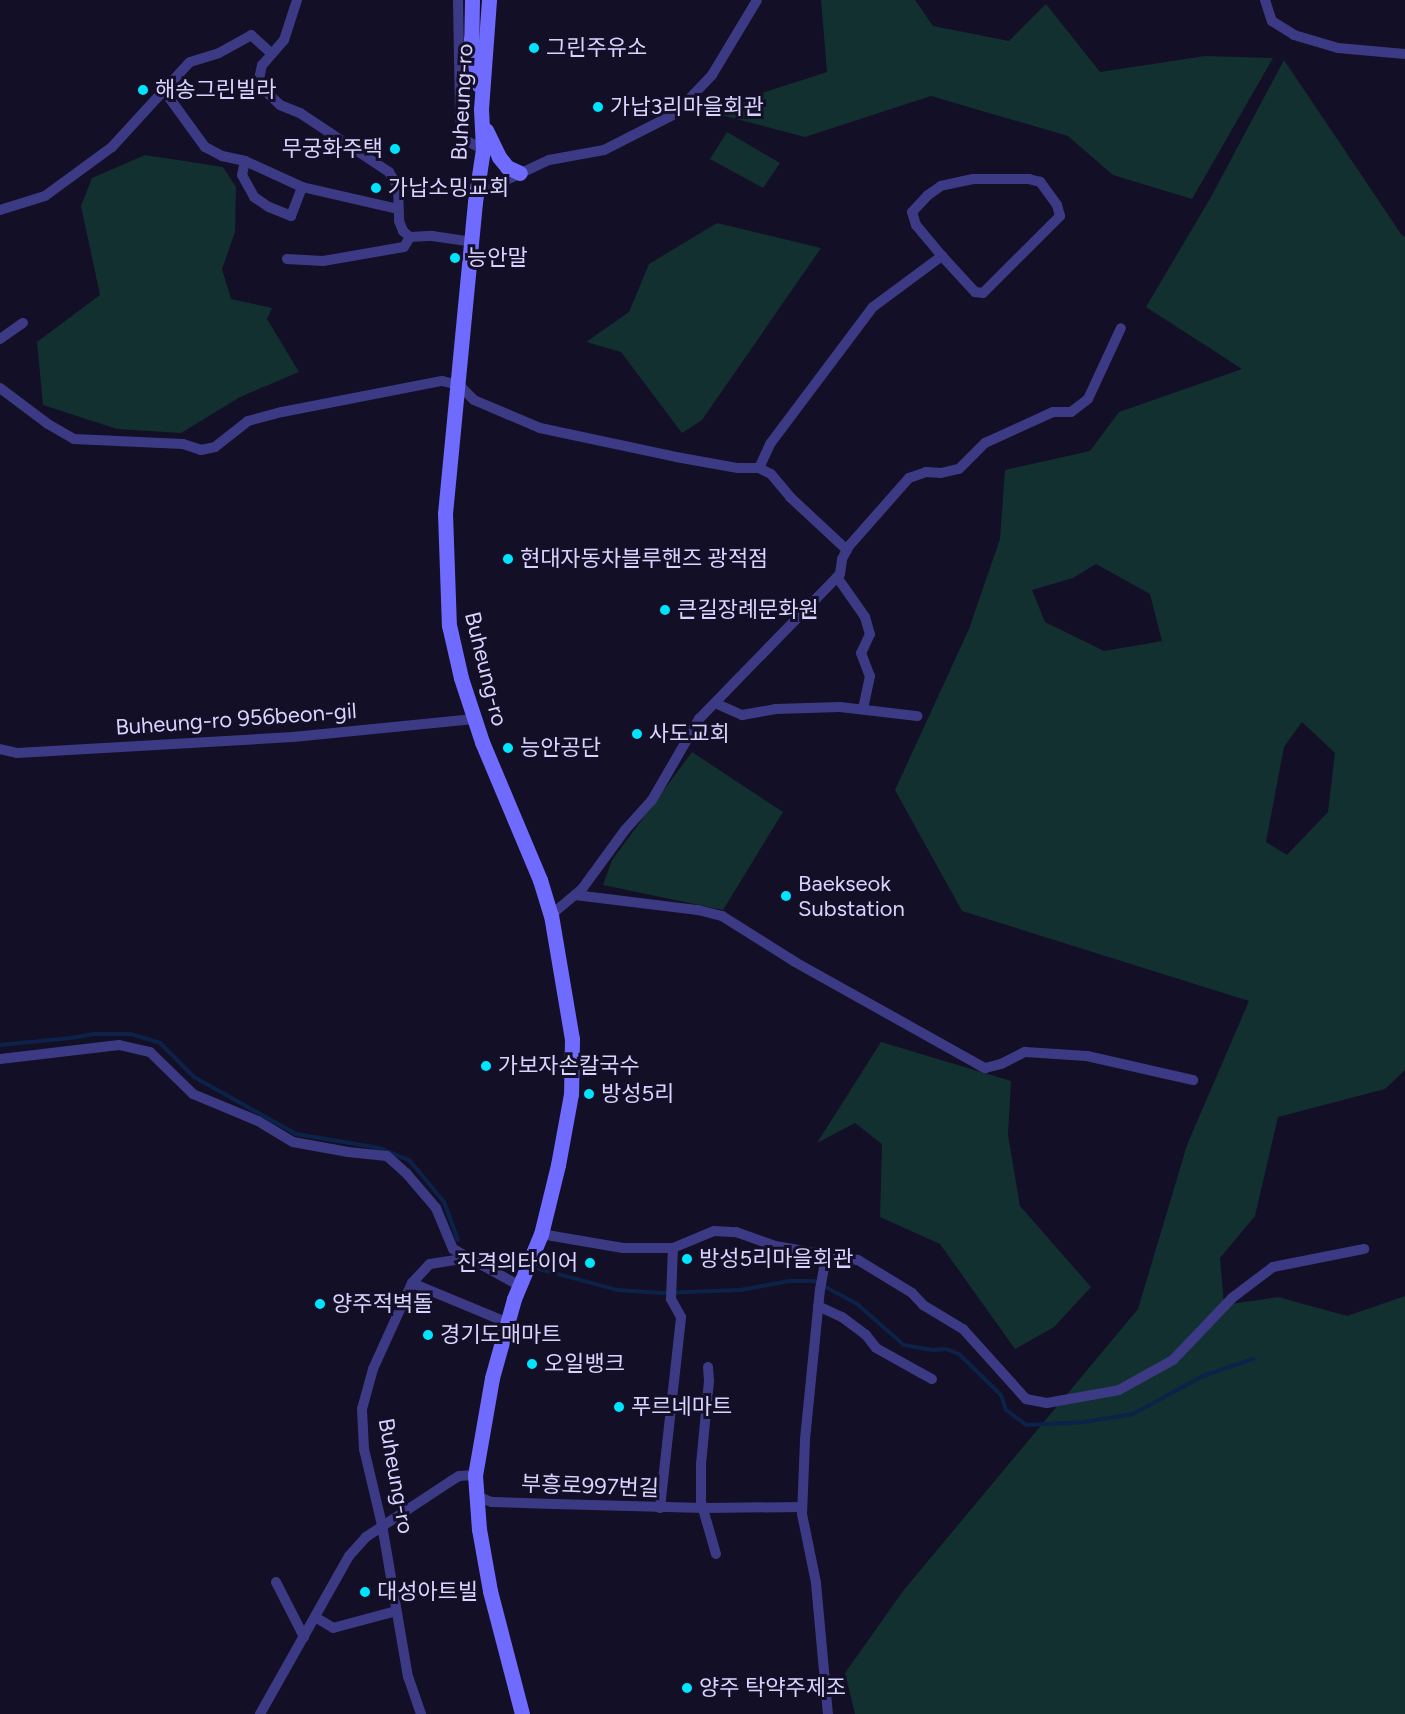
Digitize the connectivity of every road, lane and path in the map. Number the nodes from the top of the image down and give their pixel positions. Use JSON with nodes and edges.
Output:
{"nodes":[{"id":1,"x":297,"y":0,"type":"edge"},
{"id":2,"x":458,"y":0,"type":"edge"},
{"id":3,"x":472,"y":0,"type":"edge"},
{"id":4,"x":489,"y":0,"type":"edge"},
{"id":5,"x":757,"y":0,"type":"edge"},
{"id":6,"x":1265,"y":0,"type":"edge"},
{"id":7,"x":272,"y":54,"type":"junction"},
{"id":8,"x":1405,"y":54,"type":"edge"},
{"id":9,"x":165,"y":92,"type":"junction"},
{"id":10,"x":482,"y":115,"type":"junction"},
{"id":11,"x":483,"y":149,"type":"junction"},
{"id":12,"x":245,"y":161,"type":"junction"},
{"id":13,"x":520,"y":173,"type":"junction"},
{"id":14,"x":479,"y":186,"type":"junction"},
{"id":15,"x":303,"y":188,"type":"junction"},
{"id":16,"x":398,"y":209,"type":"junction"},
{"id":17,"x":0,"y":210,"type":"edge"},
{"id":18,"x":410,"y":237,"type":"junction"},
{"id":19,"x":473,"y":242,"type":"junction"},
{"id":20,"x":942,"y":256,"type":"junction"},
{"id":21,"x":287,"y":259,"type":"dead end"},
{"id":22,"x":23,"y":324,"type":"dead end"},
{"id":23,"x":1121,"y":328,"type":"dead end"},
{"id":24,"x":0,"y":339,"type":"edge"},
{"id":25,"x":459,"y":385,"type":"junction"},
{"id":26,"x":0,"y":388,"type":"edge"},
{"id":27,"x":759,"y":468,"type":"junction"},
{"id":28,"x":847,"y":550,"type":"junction"},
{"id":29,"x":837,"y":577,"type":"junction"},
{"id":30,"x":715,"y":703,"type":"junction"},
{"id":31,"x":863,"y":710,"type":"junction"},
{"id":32,"x":917,"y":716,"type":"dead end"},
{"id":33,"x":474,"y":719,"type":"junction"},
{"id":34,"x":0,"y":749,"type":"edge"},
{"id":35,"x":575,"y":895,"type":"junction"},
{"id":36,"x":551,"y":915,"type":"junction"},
{"id":37,"x":0,"y":1059,"type":"edge"},
{"id":38,"x":1193,"y":1080,"type":"dead end"},
{"id":39,"x":541,"y":1234,"type":"junction"},
{"id":40,"x":673,"y":1248,"type":"junction"},
{"id":41,"x":1364,"y":1249,"type":"dead end"},
{"id":42,"x":825,"y":1256,"type":"junction"},
{"id":43,"x":466,"y":1258,"type":"junction"},
{"id":44,"x":412,"y":1283,"type":"junction"},
{"id":45,"x":520,"y":1286,"type":"junction"},
{"id":46,"x":818,"y":1306,"type":"junction"},
{"id":47,"x":508,"y":1323,"type":"junction"},
{"id":48,"x":708,"y":1367,"type":"dead end"},
{"id":49,"x":932,"y":1379,"type":"dead end"},
{"id":50,"x":475,"y":1475,"type":"junction"},
{"id":51,"x":476,"y":1496,"type":"junction"},
{"id":52,"x":802,"y":1507,"type":"junction"},
{"id":53,"x":660,"y":1508,"type":"junction"},
{"id":54,"x":704,"y":1508,"type":"junction"},
{"id":55,"x":382,"y":1525,"type":"junction"},
{"id":56,"x":716,"y":1554,"type":"dead end"},
{"id":57,"x":276,"y":1582,"type":"dead end"},
{"id":58,"x":396,"y":1611,"type":"junction"},
{"id":59,"x":315,"y":1617,"type":"junction"},
{"id":60,"x":304,"y":1637,"type":"junction"},
{"id":61,"x":260,"y":1714,"type":"edge"},
{"id":62,"x":421,"y":1714,"type":"edge"},
{"id":63,"x":522,"y":1714,"type":"edge"},
{"id":64,"x":828,"y":1714,"type":"edge"}],
"edges":[{"from":1,"to":7,"type":"street"},
{"from":2,"to":11,"type":"street"},
{"from":3,"to":10,"type":"main road"},
{"from":4,"to":10,"type":"main road","name":"Buheung-ro"},
{"from":5,"to":13,"type":"street"},
{"from":6,"to":8,"type":"street"},
{"from":7,"to":9,"type":"street"},
{"from":7,"to":16,"type":"street"},
{"from":9,"to":12,"type":"street"},
{"from":9,"to":17,"type":"street"},
{"from":10,"to":11,"type":"main road","name":"Buheung-ro"},
{"from":10,"to":13,"type":"main road"},
{"from":11,"to":14,"type":"main road","name":"Buheung-ro"},
{"from":12,"to":15,"type":"street"},
{"from":12,"to":15,"type":"street"},
{"from":13,"to":14,"type":"street"},
{"from":14,"to":19,"type":"main road","name":"Buheung-ro"},
{"from":15,"to":16,"type":"street"},
{"from":16,"to":18,"type":"street"},
{"from":18,"to":19,"type":"street"},
{"from":18,"to":21,"type":"street"},
{"from":19,"to":25,"type":"main road","name":"Buheung-ro"},
{"from":20,"to":20,"type":"street"},
{"from":20,"to":27,"type":"street"},
{"from":22,"to":24,"type":"street"},
{"from":23,"to":28,"type":"street"},
{"from":25,"to":26,"type":"street"},
{"from":25,"to":27,"type":"street"},
{"from":25,"to":33,"type":"main road","name":"Buheung-ro"},
{"from":27,"to":28,"type":"street"},
{"from":28,"to":29,"type":"street"},
{"from":29,"to":30,"type":"street"},
{"from":29,"to":31,"type":"street"},
{"from":30,"to":31,"type":"street"},
{"from":30,"to":35,"type":"street"},
{"from":31,"to":32,"type":"street"},
{"from":33,"to":34,"type":"street","name":"Buheung-ro 956beon-gil"},
{"from":33,"to":36,"type":"main road","name":"Buheung-ro"},
{"from":35,"to":36,"type":"street"},
{"from":35,"to":38,"type":"street"},
{"from":36,"to":39,"type":"main road","name":"Buheung-ro"},
{"from":37,"to":43,"type":"street"},
{"from":39,"to":40,"type":"street"},
{"from":39,"to":45,"type":"main road","name":"Buheung-ro"},
{"from":40,"to":42,"type":"street"},
{"from":40,"to":53,"type":"street"},
{"from":41,"to":42,"type":"street"},
{"from":42,"to":46,"type":"street"},
{"from":43,"to":44,"type":"street"},
{"from":43,"to":45,"type":"street"},
{"from":44,"to":47,"type":"street"},
{"from":44,"to":55,"type":"street","name":"Buheung-ro"},
{"from":45,"to":47,"type":"main road","name":"Buheung-ro"},
{"from":46,"to":49,"type":"street"},
{"from":46,"to":52,"type":"street"},
{"from":47,"to":50,"type":"main road","name":"Buheung-ro"},
{"from":48,"to":54,"type":"street"},
{"from":50,"to":51,"type":"main road","name":"Buheung-ro"},
{"from":50,"to":55,"type":"street"},
{"from":51,"to":53,"type":"street","name":"부흥로997번길"},
{"from":51,"to":63,"type":"main road","name":"Buheung-ro"},
{"from":52,"to":54,"type":"street","name":"부흥로997번길"},
{"from":52,"to":64,"type":"street"},
{"from":53,"to":54,"type":"street","name":"부흥로997번길"},
{"from":54,"to":56,"type":"street"},
{"from":55,"to":58,"type":"street","name":"Buheung-ro"},
{"from":55,"to":59,"type":"street"},
{"from":57,"to":60,"type":"street"},
{"from":58,"to":59,"type":"street"},
{"from":58,"to":62,"type":"street","name":"Buheung-ro"},
{"from":59,"to":60,"type":"street"},
{"from":60,"to":61,"type":"street"}]}
